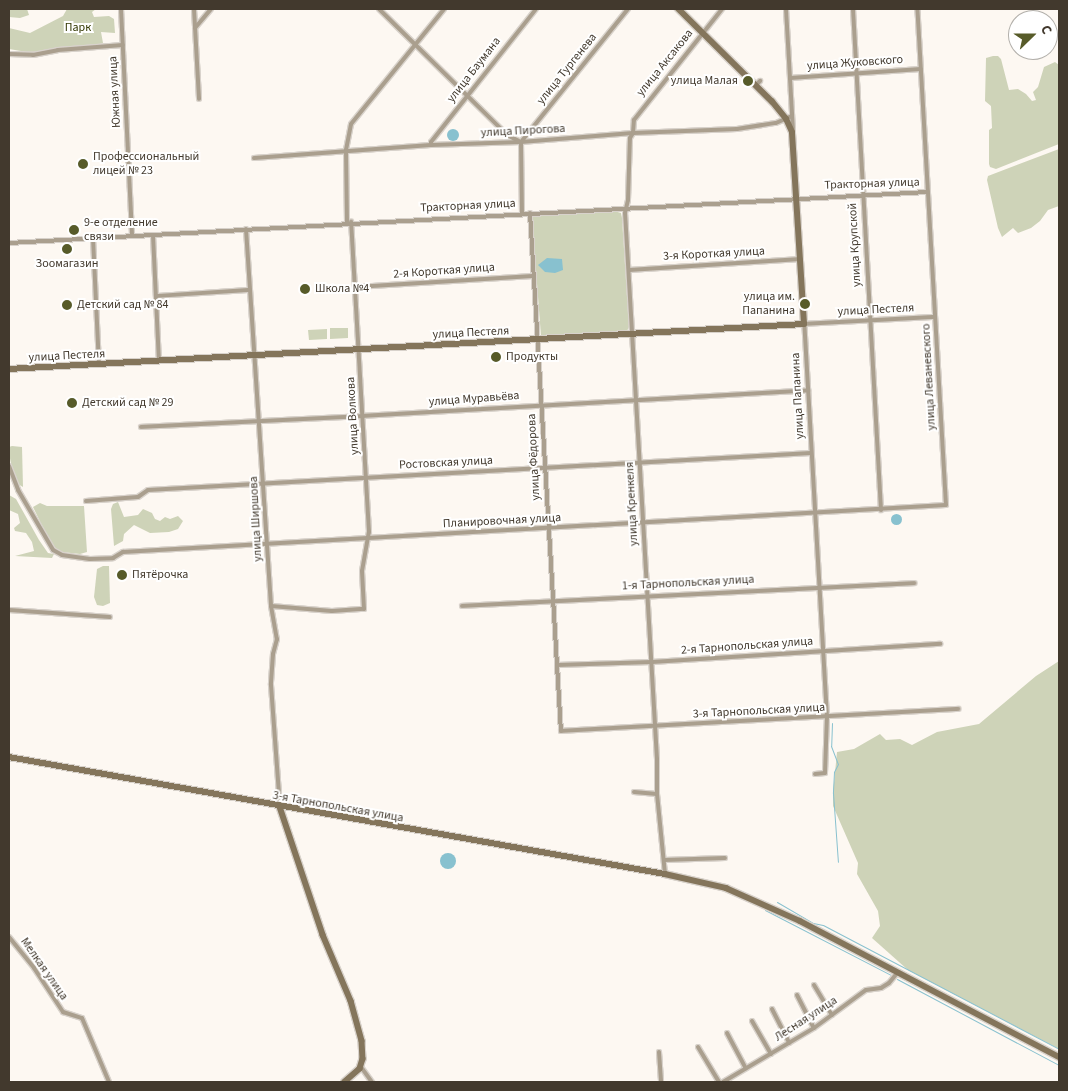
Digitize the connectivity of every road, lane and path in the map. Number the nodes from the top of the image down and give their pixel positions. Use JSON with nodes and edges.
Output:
{"nodes":[{"id":1,"x":121,"y":9,"type":"edge"},
{"id":2,"x":194,"y":9,"type":"edge"},
{"id":3,"x":210,"y":9,"type":"edge"},
{"id":4,"x":379,"y":9,"type":"edge"},
{"id":5,"x":444,"y":9,"type":"edge"},
{"id":6,"x":536,"y":9,"type":"edge"},
{"id":7,"x":628,"y":9,"type":"edge"},
{"id":8,"x":678,"y":9,"type":"edge"},
{"id":9,"x":722,"y":9,"type":"edge"},
{"id":10,"x":786,"y":9,"type":"edge"},
{"id":11,"x":853,"y":9,"type":"edge"},
{"id":12,"x":917,"y":9,"type":"edge"},
{"id":13,"x":195,"y":28,"type":"junction"},
{"id":14,"x":703,"y":33,"type":"junction"},
{"id":15,"x":123,"y":45,"type":"junction"},
{"id":16,"x":416,"y":45,"type":"junction"},
{"id":17,"x":9,"y":54,"type":"edge"},
{"id":18,"x":920,"y":69,"type":"junction"},
{"id":19,"x":857,"y":73,"type":"junction"},
{"id":20,"x":790,"y":78,"type":"junction"},
{"id":21,"x":467,"y":95,"type":"junction"},
{"id":22,"x":200,"y":100,"type":"dead end"},
{"id":23,"x":789,"y":117,"type":"junction"},
{"id":24,"x":633,"y":133,"type":"junction"},
{"id":25,"x":521,"y":142,"type":"junction"},
{"id":26,"x":430,"y":145,"type":"junction"},
{"id":27,"x":346,"y":150,"type":"junction"},
{"id":28,"x":254,"y":158,"type":"dead end"},
{"id":29,"x":928,"y":192,"type":"junction"},
{"id":30,"x":862,"y":194,"type":"junction"},
{"id":31,"x":797,"y":197,"type":"junction"},
{"id":32,"x":626,"y":207,"type":"junction"},
{"id":33,"x":522,"y":213,"type":"junction"},
{"id":34,"x":530,"y":213,"type":"junction"},
{"id":35,"x":349,"y":222,"type":"junction"},
{"id":36,"x":246,"y":229,"type":"junction"},
{"id":37,"x":132,"y":235,"type":"junction"},
{"id":38,"x":153,"y":235,"type":"junction"},
{"id":39,"x":93,"y":238,"type":"junction"},
{"id":40,"x":9,"y":243,"type":"edge"},
{"id":41,"x":801,"y":259,"type":"junction"},
{"id":42,"x":628,"y":270,"type":"junction"},
{"id":43,"x":533,"y":276,"type":"junction"},
{"id":44,"x":356,"y":287,"type":"junction"},
{"id":45,"x":250,"y":290,"type":"junction"},
{"id":46,"x":156,"y":296,"type":"junction"},
{"id":47,"x":935,"y":317,"type":"junction"},
{"id":48,"x":870,"y":320,"type":"junction"},
{"id":49,"x":804,"y":324,"type":"junction"},
{"id":50,"x":632,"y":335,"type":"junction"},
{"id":51,"x":537,"y":340,"type":"junction"},
{"id":52,"x":359,"y":349,"type":"junction"},
{"id":53,"x":256,"y":355,"type":"junction"},
{"id":54,"x":159,"y":361,"type":"junction"},
{"id":55,"x":98,"y":364,"type":"junction"},
{"id":56,"x":9,"y":369,"type":"edge"},
{"id":57,"x":808,"y":390,"type":"junction"},
{"id":58,"x":635,"y":399,"type":"junction"},
{"id":59,"x":541,"y":405,"type":"junction"},
{"id":60,"x":363,"y":416,"type":"junction"},
{"id":61,"x":260,"y":421,"type":"junction"},
{"id":62,"x":141,"y":427,"type":"dead end"},
{"id":63,"x":811,"y":453,"type":"junction"},
{"id":64,"x":640,"y":462,"type":"junction"},
{"id":65,"x":9,"y":466,"type":"edge"},
{"id":66,"x":545,"y":467,"type":"junction"},
{"id":67,"x":366,"y":478,"type":"junction"},
{"id":68,"x":264,"y":483,"type":"junction"},
{"id":69,"x":86,"y":501,"type":"dead end"},
{"id":70,"x":946,"y":505,"type":"joint"},
{"id":71,"x":881,"y":510,"type":"junction"},
{"id":72,"x":814,"y":514,"type":"junction"},
{"id":73,"x":643,"y":523,"type":"junction"},
{"id":74,"x":548,"y":529,"type":"junction"},
{"id":75,"x":367,"y":538,"type":"junction"},
{"id":76,"x":267,"y":545,"type":"junction"},
{"id":77,"x":914,"y":583,"type":"dead end"},
{"id":78,"x":818,"y":588,"type":"junction"},
{"id":79,"x":648,"y":595,"type":"junction"},
{"id":80,"x":553,"y":600,"type":"junction"},
{"id":81,"x":271,"y":606,"type":"junction"},
{"id":82,"x":462,"y":606,"type":"dead end"},
{"id":83,"x":9,"y":610,"type":"edge"},
{"id":84,"x":110,"y":617,"type":"dead end"},
{"id":85,"x":940,"y":644,"type":"dead end"},
{"id":86,"x":823,"y":651,"type":"junction"},
{"id":87,"x":652,"y":662,"type":"junction"},
{"id":88,"x":556,"y":665,"type":"junction"},
{"id":89,"x":958,"y":709,"type":"dead end"},
{"id":90,"x":827,"y":718,"type":"junction"},
{"id":91,"x":655,"y":725,"type":"junction"},
{"id":92,"x":560,"y":731,"type":"joint"},
{"id":93,"x":9,"y":757,"type":"edge"},
{"id":94,"x":815,"y":774,"type":"dead end"},
{"id":95,"x":634,"y":792,"type":"dead end"},
{"id":96,"x":657,"y":794,"type":"junction"},
{"id":97,"x":280,"y":807,"type":"junction"},
{"id":98,"x":725,"y":858,"type":"dead end"},
{"id":99,"x":664,"y":860,"type":"junction"},
{"id":100,"x":665,"y":874,"type":"junction"},
{"id":101,"x":9,"y":936,"type":"edge"},
{"id":102,"x":897,"y":973,"type":"junction"},
{"id":103,"x":814,"y":985,"type":"dead end"},
{"id":104,"x":797,"y":995,"type":"dead end"},
{"id":105,"x":772,"y":1009,"type":"dead end"},
{"id":106,"x":832,"y":1015,"type":"junction"},
{"id":107,"x":752,"y":1020,"type":"dead end"},
{"id":108,"x":814,"y":1028,"type":"junction"},
{"id":109,"x":727,"y":1033,"type":"dead end"},
{"id":110,"x":789,"y":1043,"type":"junction"},
{"id":111,"x":698,"y":1047,"type":"dead end"},
{"id":112,"x":659,"y":1052,"type":"dead end"},
{"id":113,"x":771,"y":1054,"type":"junction"},
{"id":114,"x":1059,"y":1057,"type":"edge"},
{"id":115,"x":361,"y":1067,"type":"junction"},
{"id":116,"x":746,"y":1068,"type":"junction"},
{"id":117,"x":109,"y":1082,"type":"edge"},
{"id":118,"x":345,"y":1082,"type":"edge"},
{"id":119,"x":372,"y":1082,"type":"edge"},
{"id":120,"x":661,"y":1082,"type":"edge"},
{"id":121,"x":719,"y":1082,"type":"edge"},
{"id":122,"x":723,"y":1082,"type":"edge"}],
"edges":[{"from":1,"to":15,"type":"street","name":"Южная улица"},
{"from":2,"to":13,"type":"street"},
{"from":3,"to":13,"type":"street"},
{"from":4,"to":16,"type":"street"},
{"from":5,"to":16,"type":"street","name":"улица Волкова"},
{"from":6,"to":21,"type":"street","name":"улица Баумана"},
{"from":7,"to":25,"type":"street","name":"улица Тургенева"},
{"from":8,"to":14,"type":"street"},
{"from":9,"to":14,"type":"street","name":"улица Аксакова"},
{"from":10,"to":20,"type":"street"},
{"from":11,"to":19,"type":"street","name":"улица Крупской"},
{"from":12,"to":18,"type":"street","name":"улица Леваневского"},
{"from":13,"to":22,"type":"street"},
{"from":14,"to":23,"type":"street"},
{"from":14,"to":24,"type":"street","name":"улица Аксакова"},
{"from":15,"to":17,"type":"street"},
{"from":15,"to":37,"type":"street","name":"Южная улица"},
{"from":16,"to":21,"type":"street"},
{"from":16,"to":27,"type":"street","name":"улица Волкова"},
{"from":18,"to":19,"type":"street","name":"улица Жуковского"},
{"from":18,"to":29,"type":"street","name":"улица Леваневского"},
{"from":19,"to":20,"type":"street","name":"улица Жуковского"},
{"from":19,"to":30,"type":"street","name":"улица Крупской"},
{"from":20,"to":23,"type":"street"},
{"from":21,"to":25,"type":"street"},
{"from":21,"to":26,"type":"street","name":"улица Баумана"},
{"from":23,"to":24,"type":"street","name":"улица Пирогова"},
{"from":23,"to":31,"type":"street","name":"улица Папанина"},
{"from":24,"to":25,"type":"street","name":"улица Пирогова"},
{"from":24,"to":32,"type":"street","name":"улица Кренкеля"},
{"from":25,"to":26,"type":"street","name":"улица Пирогова"},
{"from":25,"to":33,"type":"street"},
{"from":26,"to":27,"type":"street","name":"улица Пирогова"},
{"from":27,"to":28,"type":"street","name":"улица Пирогова"},
{"from":27,"to":35,"type":"street","name":"улица Волкова"},
{"from":29,"to":30,"type":"street","name":"Тракторная улица"},
{"from":29,"to":47,"type":"street","name":"улица Леваневского"},
{"from":30,"to":31,"type":"street","name":"Тракторная улица"},
{"from":30,"to":48,"type":"street","name":"улица Крупской"},
{"from":31,"to":32,"type":"street","name":"Тракторная улица"},
{"from":31,"to":41,"type":"street","name":"улица Папанина"},
{"from":32,"to":34,"type":"street","name":"Тракторная улица"},
{"from":32,"to":42,"type":"street","name":"улица Кренкеля"},
{"from":33,"to":34,"type":"street","name":"Тракторная улица"},
{"from":33,"to":35,"type":"street","name":"Тракторная улица"},
{"from":34,"to":43,"type":"street","name":"улица Фёдорова"},
{"from":35,"to":36,"type":"street","name":"Тракторная улица"},
{"from":35,"to":44,"type":"street","name":"улица Волкова"},
{"from":36,"to":38,"type":"street","name":"Тракторная улица"},
{"from":36,"to":45,"type":"street","name":"улица Ширшова"},
{"from":37,"to":38,"type":"street","name":"Тракторная улица"},
{"from":37,"to":39,"type":"street","name":"Тракторная улица"},
{"from":38,"to":46,"type":"street"},
{"from":39,"to":40,"type":"street","name":"Тракторная улица"},
{"from":39,"to":55,"type":"street"},
{"from":41,"to":42,"type":"street","name":"3-я Короткая улица"},
{"from":41,"to":49,"type":"street","name":"улица Папанина"},
{"from":42,"to":50,"type":"street","name":"улица Кренкеля"},
{"from":43,"to":44,"type":"street","name":"2-я Короткая улица"},
{"from":43,"to":51,"type":"street","name":"улица Фёдорова"},
{"from":44,"to":52,"type":"street","name":"улица Волкова"},
{"from":45,"to":46,"type":"street"},
{"from":45,"to":53,"type":"street","name":"улица Ширшова"},
{"from":46,"to":54,"type":"street"},
{"from":47,"to":48,"type":"street","name":"улица Пестеля"},
{"from":47,"to":70,"type":"street","name":"улица Леваневского"},
{"from":48,"to":49,"type":"street","name":"улица Пестеля"},
{"from":48,"to":71,"type":"street","name":"улица Крупской"},
{"from":49,"to":50,"type":"street","name":"улица Пестеля"},
{"from":49,"to":57,"type":"street","name":"улица Папанина"},
{"from":50,"to":51,"type":"street","name":"улица Пестеля"},
{"from":50,"to":58,"type":"street","name":"улица Кренкеля"},
{"from":51,"to":52,"type":"street","name":"улица Пестеля"},
{"from":51,"to":59,"type":"street","name":"улица Фёдорова"},
{"from":52,"to":53,"type":"street","name":"улица Пестеля"},
{"from":52,"to":60,"type":"street","name":"улица Волкова"},
{"from":53,"to":54,"type":"street","name":"улица Пестеля"},
{"from":53,"to":61,"type":"street","name":"улица Ширшова"},
{"from":54,"to":55,"type":"street","name":"улица Пестеля"},
{"from":55,"to":56,"type":"street","name":"улица Пестеля"},
{"from":57,"to":58,"type":"street","name":"улица Муравьёва"},
{"from":57,"to":63,"type":"street","name":"улица Папанина"},
{"from":58,"to":59,"type":"street","name":"улица Муравьёва"},
{"from":58,"to":64,"type":"street","name":"улица Кренкеля"},
{"from":59,"to":60,"type":"street","name":"улица Муравьёва"},
{"from":59,"to":66,"type":"street","name":"улица Фёдорова"},
{"from":60,"to":61,"type":"street","name":"улица Муравьёва"},
{"from":60,"to":67,"type":"street","name":"улица Волкова"},
{"from":61,"to":62,"type":"street","name":"улица Муравьёва"},
{"from":61,"to":68,"type":"street","name":"улица Ширшова"},
{"from":63,"to":64,"type":"street","name":"Ростовская улица"},
{"from":63,"to":72,"type":"street","name":"улица Папанина"},
{"from":64,"to":66,"type":"street","name":"Ростовская улица"},
{"from":64,"to":73,"type":"street","name":"улица Кренкеля"},
{"from":65,"to":76,"type":"street","name":"Планировочная улица"},
{"from":66,"to":67,"type":"street","name":"Ростовская улица"},
{"from":66,"to":74,"type":"street","name":"улица Фёдорова"},
{"from":67,"to":68,"type":"street","name":"Ростовская улица"},
{"from":67,"to":75,"type":"street","name":"улица Волкова"},
{"from":68,"to":69,"type":"street","name":"Ростовская улица"},
{"from":68,"to":76,"type":"street","name":"улица Ширшова"},
{"from":70,"to":71,"type":"street","name":"Планировочная улица"},
{"from":71,"to":72,"type":"street","name":"Планировочная улица"},
{"from":72,"to":73,"type":"street","name":"Планировочная улица"},
{"from":72,"to":78,"type":"street","name":"улица Папанина"},
{"from":73,"to":74,"type":"street","name":"Планировочная улица"},
{"from":73,"to":79,"type":"street","name":"улица Кренкеля"},
{"from":74,"to":75,"type":"street","name":"Планировочная улица"},
{"from":74,"to":80,"type":"street","name":"улица Фёдорова"},
{"from":75,"to":76,"type":"street","name":"Планировочная улица"},
{"from":75,"to":81,"type":"street","name":"улица Волкова"},
{"from":76,"to":81,"type":"street","name":"улица Ширшова"},
{"from":77,"to":78,"type":"street","name":"1-я Тарнопольская улица"},
{"from":78,"to":79,"type":"street","name":"1-я Тарнопольская улица"},
{"from":78,"to":86,"type":"street","name":"улица Папанина"},
{"from":79,"to":80,"type":"street","name":"1-я Тарнопольская улица"},
{"from":79,"to":87,"type":"street","name":"улица Кренкеля"},
{"from":80,"to":82,"type":"street","name":"1-я Тарнопольская улица"},
{"from":80,"to":88,"type":"street","name":"улица Фёдорова"},
{"from":81,"to":97,"type":"street","name":"улица Ширшова"},
{"from":83,"to":84,"type":"street"},
{"from":85,"to":86,"type":"street","name":"2-я Тарнопольская улица"},
{"from":86,"to":87,"type":"street","name":"2-я Тарнопольская улица"},
{"from":86,"to":90,"type":"street","name":"улица Папанина"},
{"from":87,"to":88,"type":"street","name":"2-я Тарнопольская улица"},
{"from":87,"to":91,"type":"street","name":"улица Кренкеля"},
{"from":88,"to":92,"type":"street","name":"улица Фёдорова"},
{"from":89,"to":90,"type":"street","name":"3-я Тарнопольская улица"},
{"from":90,"to":91,"type":"street","name":"3-я Тарнопольская улица"},
{"from":90,"to":94,"type":"street","name":"улица Папанина"},
{"from":91,"to":92,"type":"street","name":"3-я Тарнопольская улица"},
{"from":91,"to":96,"type":"street","name":"улица Кренкеля"},
{"from":93,"to":97,"type":"street","name":"3-я Тарнопольская улица"},
{"from":95,"to":96,"type":"street"},
{"from":96,"to":99,"type":"street","name":"улица Кренкеля"},
{"from":97,"to":100,"type":"street","name":"3-я Тарнопольская улица"},
{"from":97,"to":115,"type":"street"},
{"from":98,"to":99,"type":"street"},
{"from":99,"to":100,"type":"street","name":"улица Кренкеля"},
{"from":100,"to":102,"type":"street","name":"3-я Тарнопольская улица"},
{"from":101,"to":117,"type":"street","name":"Мелкая улица"},
{"from":102,"to":106,"type":"street","name":"Лесная улица"},
{"from":102,"to":114,"type":"street","name":"3-я Тарнопольская улица"},
{"from":103,"to":106,"type":"street"},
{"from":104,"to":108,"type":"street"},
{"from":105,"to":110,"type":"street"},
{"from":106,"to":108,"type":"street","name":"Лесная улица"},
{"from":107,"to":113,"type":"street"},
{"from":108,"to":110,"type":"street","name":"Лесная улица"},
{"from":109,"to":116,"type":"street"},
{"from":110,"to":113,"type":"street","name":"Лесная улица"},
{"from":111,"to":121,"type":"street"},
{"from":112,"to":120,"type":"street"},
{"from":113,"to":116,"type":"street","name":"Лесная улица"},
{"from":115,"to":118,"type":"street"},
{"from":115,"to":119,"type":"street"},
{"from":116,"to":122,"type":"street","name":"Лесная улица"}]}
